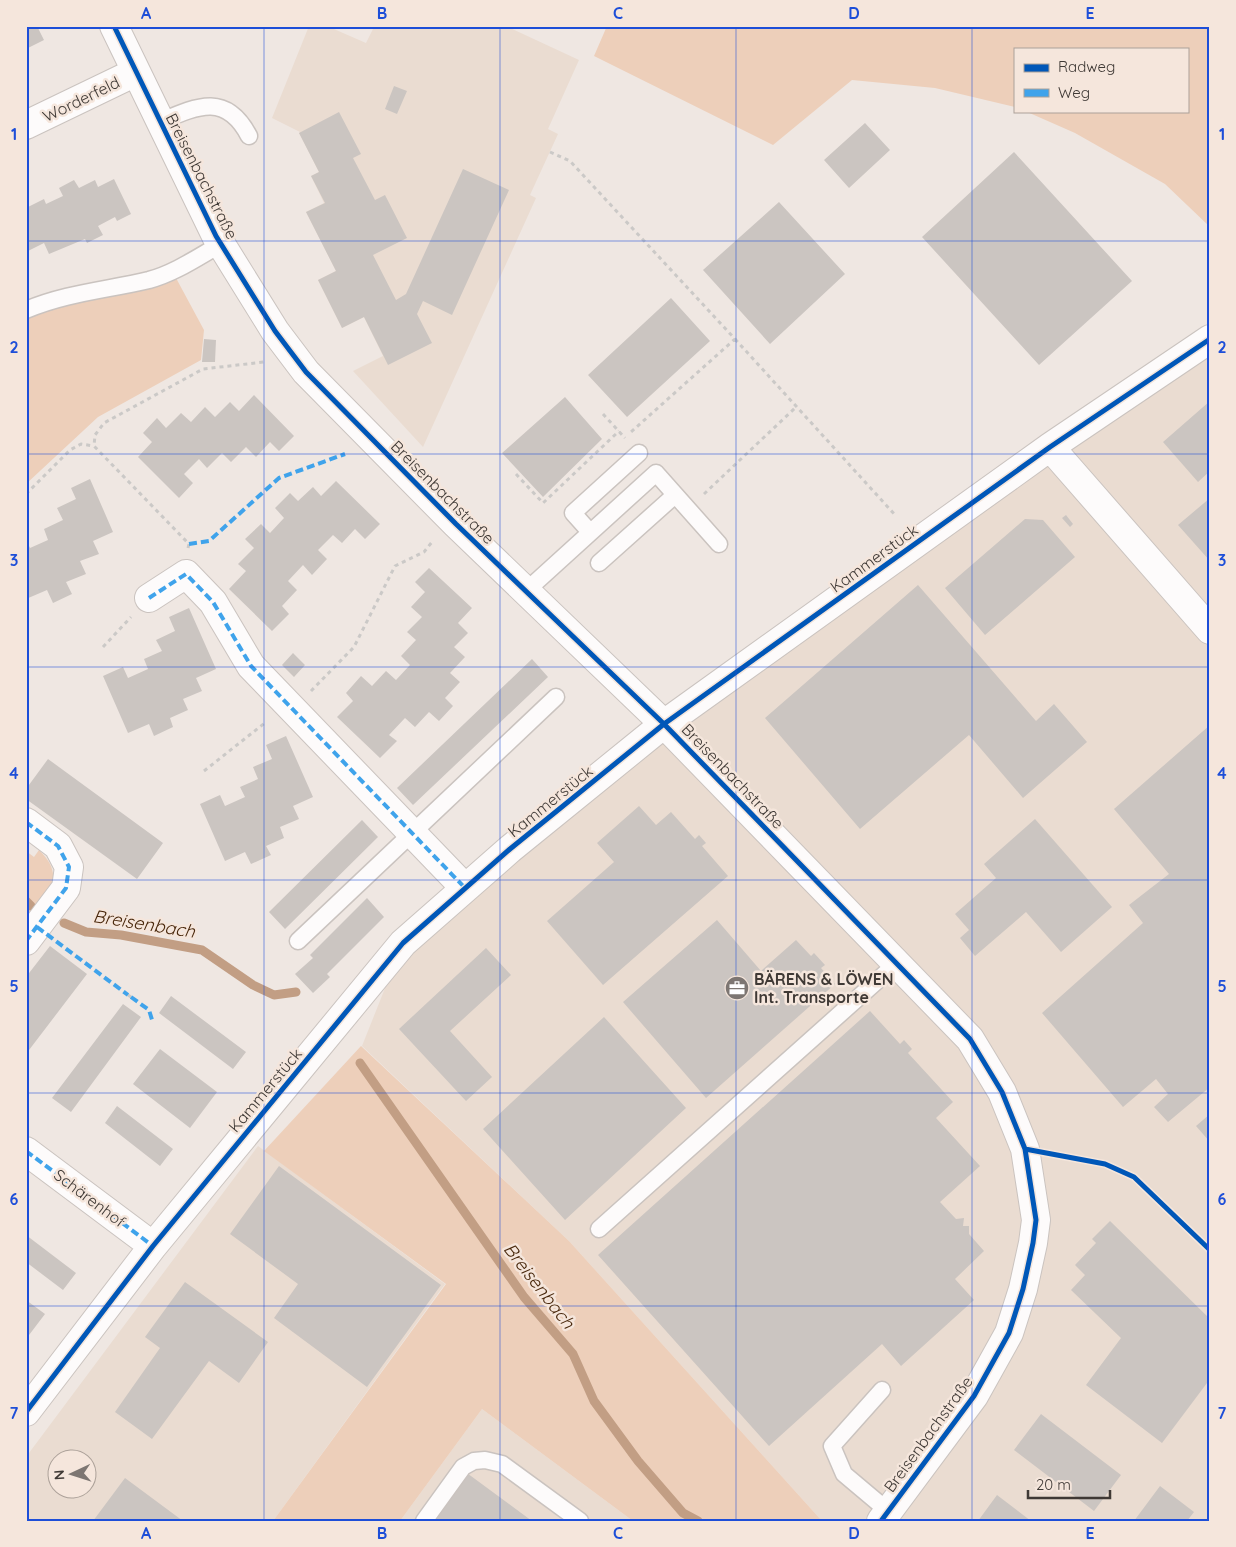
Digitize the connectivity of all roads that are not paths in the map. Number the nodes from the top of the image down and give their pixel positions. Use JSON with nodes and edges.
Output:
{"nodes":[{"id":1,"x":114,"y":26,"type":"edge"},
{"id":2,"x":136,"y":72,"type":"junction"},
{"id":3,"x":160,"y":122,"type":"junction"},
{"id":4,"x":26,"y":126,"type":"edge"},
{"id":5,"x":249,"y":136,"type":"dead end"},
{"id":6,"x":221,"y":244,"type":"junction"},
{"id":7,"x":26,"y":310,"type":"edge"},
{"id":8,"x":1210,"y":339,"type":"edge"},
{"id":9,"x":1050,"y":447,"type":"junction"},
{"id":10,"x":639,"y":453,"type":"road end"},
{"id":11,"x":675,"y":495,"type":"junction"},
{"id":12,"x":590,"y":532,"type":"junction"},
{"id":13,"x":719,"y":544,"type":"dead end"},
{"id":14,"x":599,"y":563,"type":"dead end"},
{"id":15,"x":526,"y":591,"type":"junction"},
{"id":16,"x":149,"y":598,"type":"road end"},
{"id":17,"x":1210,"y":630,"type":"edge"},
{"id":18,"x":556,"y":697,"type":"dead end"},
{"id":19,"x":664,"y":724,"type":"junction"},
{"id":20,"x":26,"y":822,"type":"edge"},
{"id":21,"x":412,"y":833,"type":"junction"},
{"id":22,"x":465,"y":888,"type":"junction"},
{"id":23,"x":26,"y":941,"type":"edge"},
{"id":24,"x":298,"y":941,"type":"dead end"},
{"id":25,"x":897,"y":963,"type":"junction"},
{"id":26,"x":26,"y":1151,"type":"edge"},
{"id":27,"x":599,"y":1229,"type":"dead end"},
{"id":28,"x":153,"y":1246,"type":"junction"},
{"id":29,"x":882,"y":1390,"type":"dead end"},
{"id":30,"x":26,"y":1412,"type":"edge"},
{"id":31,"x":884,"y":1516,"type":"edge"},
{"id":32,"x":424,"y":1521,"type":"edge"},
{"id":33,"x":580,"y":1521,"type":"edge"}],
"edges":[{"from":1,"to":2,"type":"street","name":"Breisenbachstraße"},
{"from":2,"to":3,"type":"street","name":"Breisenbachstraße"},
{"from":2,"to":4,"type":"street","name":"Worderfeld"},
{"from":3,"to":5,"type":"lane"},
{"from":3,"to":6,"type":"street","name":"Breisenbachstraße"},
{"from":6,"to":7,"type":"lane"},
{"from":6,"to":15,"type":"street","name":"Breisenbachstraße"},
{"from":8,"to":9,"type":"street","name":"Kammerstück"},
{"from":9,"to":17,"type":"street"},
{"from":9,"to":19,"type":"street","name":"Kammerstück"},
{"from":10,"to":12,"type":"lane"},
{"from":11,"to":12,"type":"lane"},
{"from":11,"to":13,"type":"lane"},
{"from":11,"to":14,"type":"lane"},
{"from":12,"to":15,"type":"lane"},
{"from":15,"to":19,"type":"street","name":"Breisenbachstraße"},
{"from":16,"to":21,"type":"street"},
{"from":18,"to":21,"type":"lane"},
{"from":19,"to":22,"type":"street","name":"Kammerstück"},
{"from":19,"to":25,"type":"street","name":"Breisenbachstraße"},
{"from":20,"to":23,"type":"street"},
{"from":21,"to":22,"type":"street"},
{"from":21,"to":24,"type":"lane"},
{"from":22,"to":28,"type":"street","name":"Kammerstück"},
{"from":25,"to":27,"type":"lane"},
{"from":25,"to":31,"type":"street","name":"Breisenbachstraße"},
{"from":26,"to":28,"type":"street","name":"Schärenhof"},
{"from":28,"to":30,"type":"street","name":"Kammerstück"},
{"from":29,"to":31,"type":"lane"},
{"from":32,"to":33,"type":"lane"}]}
